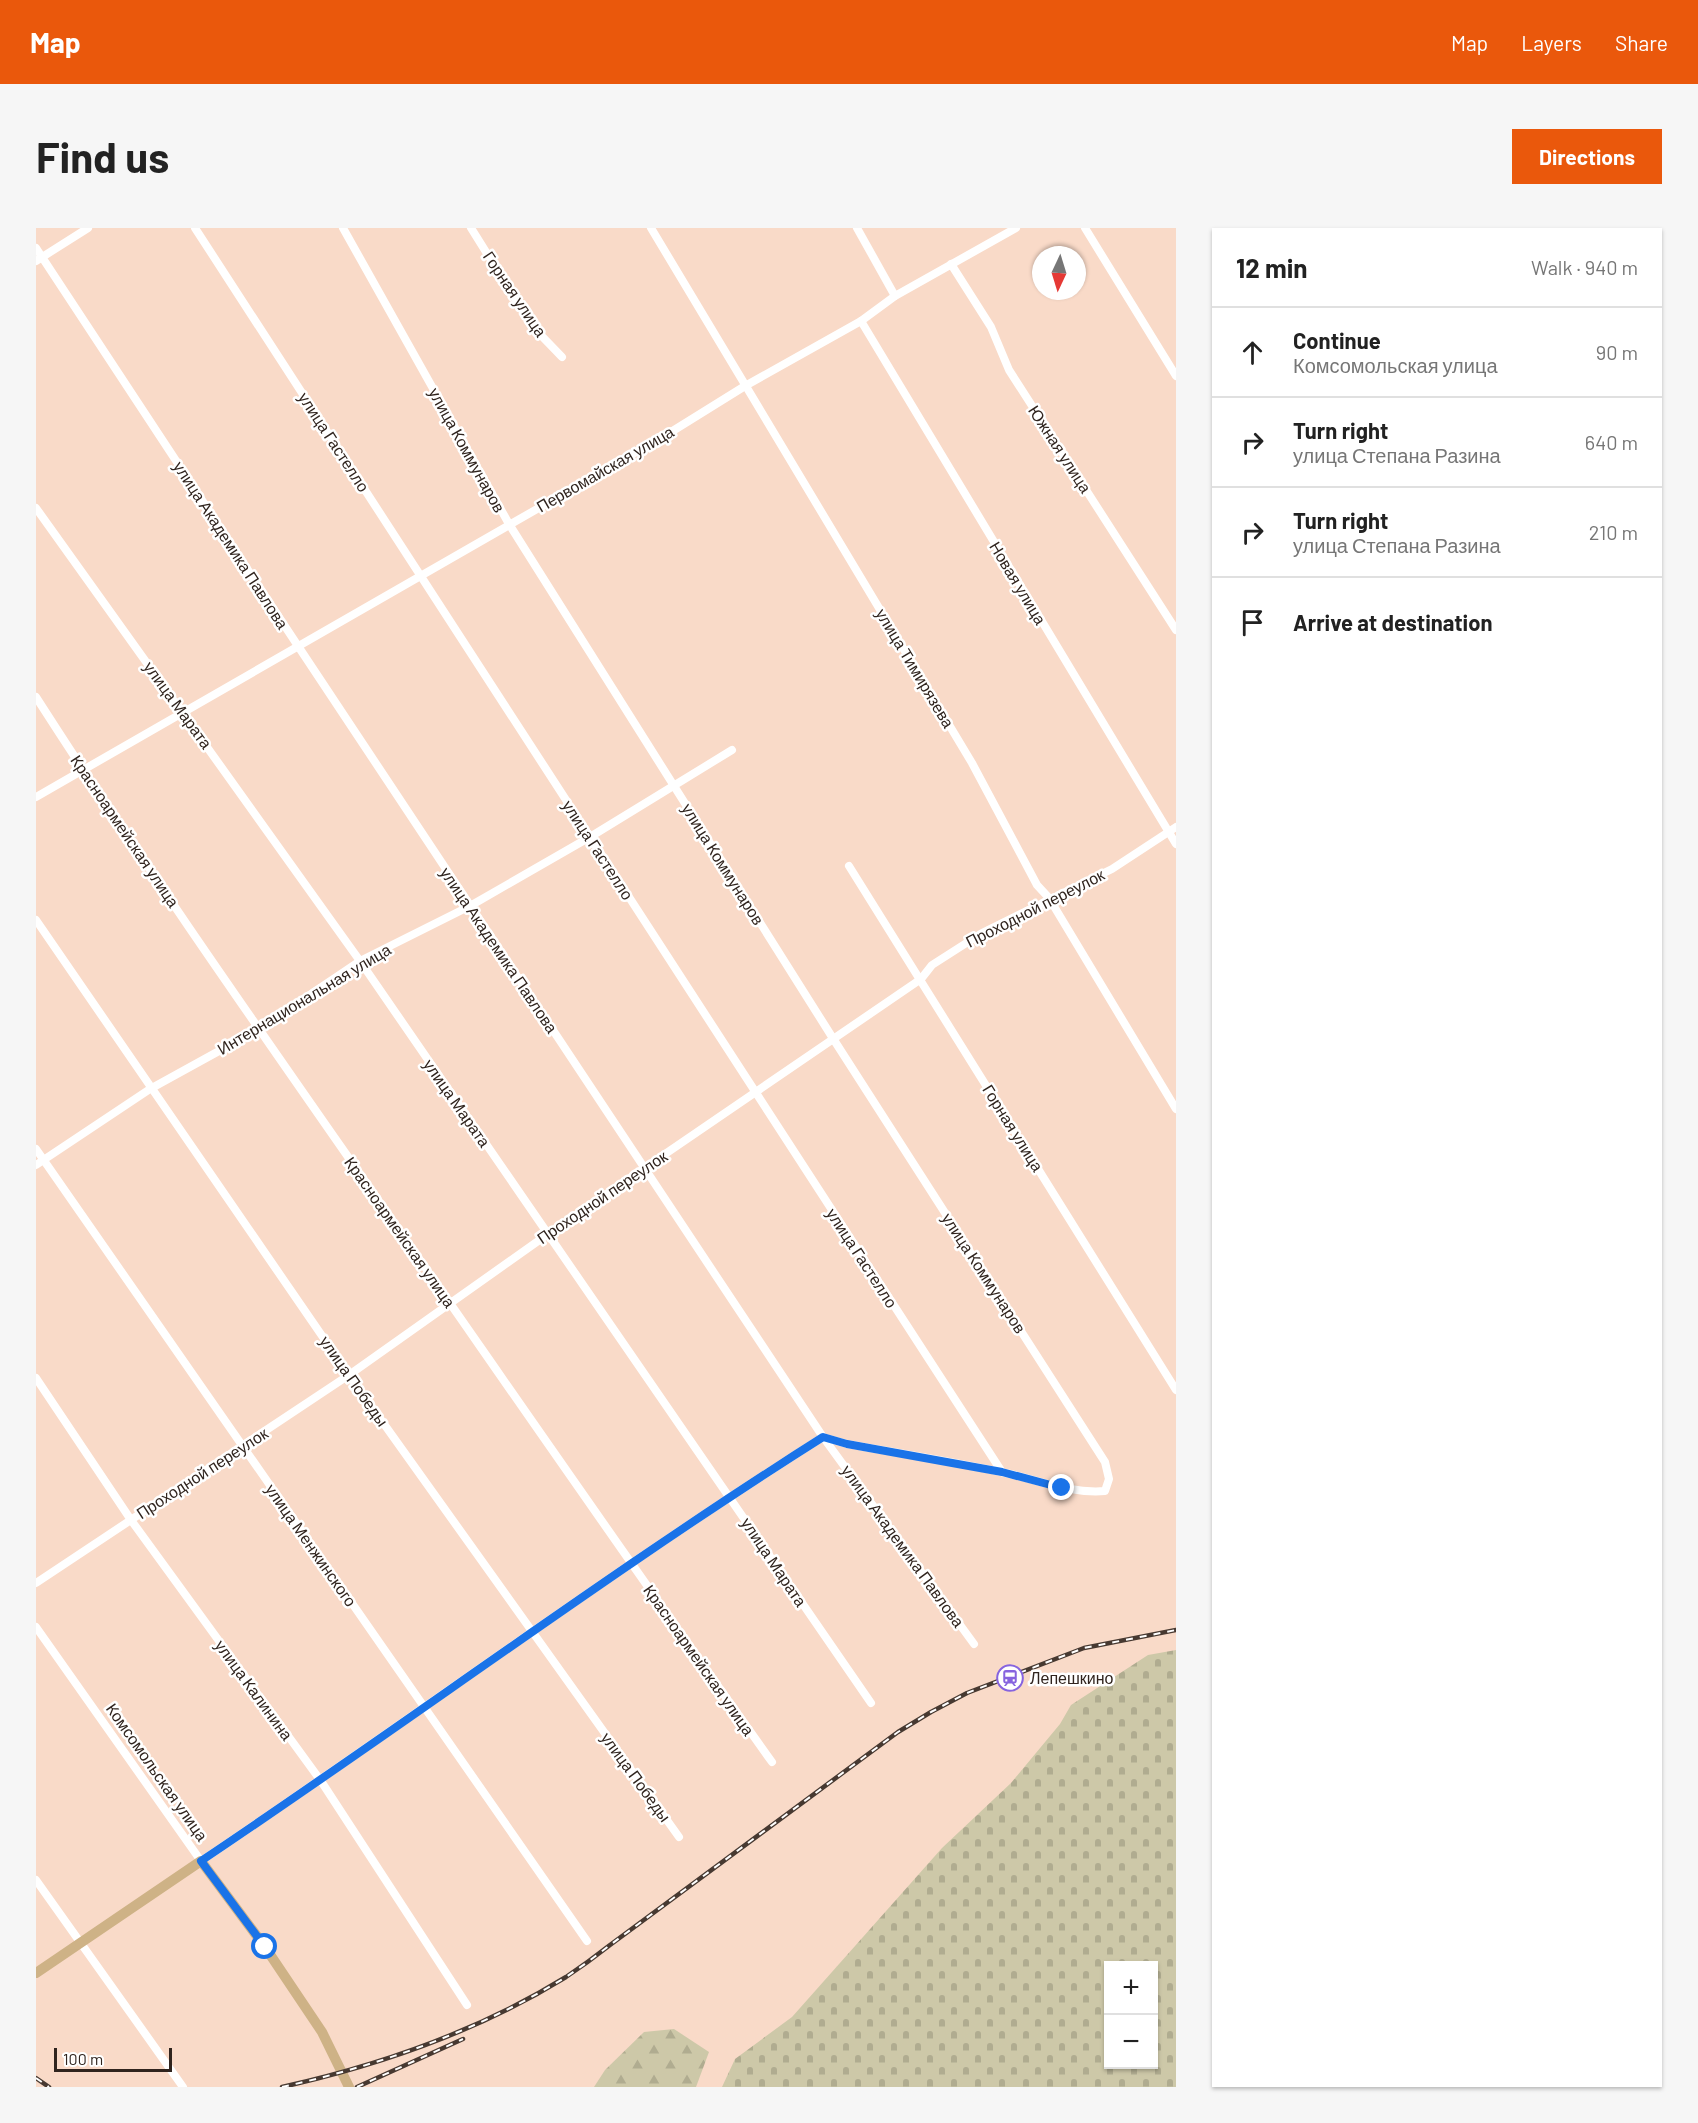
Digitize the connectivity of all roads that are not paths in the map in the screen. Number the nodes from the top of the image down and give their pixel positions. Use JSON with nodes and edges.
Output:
{"nodes":[{"id":1,"x":88,"y":228,"type":"edge"},
{"id":2,"x":195,"y":228,"type":"edge"},
{"id":3,"x":343,"y":228,"type":"edge"},
{"id":4,"x":471,"y":228,"type":"edge"},
{"id":5,"x":651,"y":228,"type":"edge"},
{"id":6,"x":857,"y":228,"type":"edge"},
{"id":7,"x":1016,"y":228,"type":"edge"},
{"id":8,"x":1085,"y":228,"type":"edge"},
{"id":9,"x":36,"y":248,"type":"edge"},
{"id":10,"x":39,"y":259,"type":"edge"},
{"id":11,"x":951,"y":264,"type":"junction"},
{"id":12,"x":895,"y":296,"type":"junction"},
{"id":13,"x":861,"y":321,"type":"junction"},
{"id":14,"x":562,"y":357,"type":"dead end"},
{"id":15,"x":1176,"y":375,"type":"edge"},
{"id":16,"x":745,"y":386,"type":"junction"},
{"id":17,"x":36,"y":508,"type":"edge"},
{"id":18,"x":509,"y":524,"type":"junction"},
{"id":19,"x":420,"y":575,"type":"junction"},
{"id":20,"x":1176,"y":630,"type":"edge"},
{"id":21,"x":297,"y":646,"type":"junction"},
{"id":22,"x":36,"y":697,"type":"edge"},
{"id":23,"x":183,"y":713,"type":"junction"},
{"id":24,"x":732,"y":750,"type":"dead end"},
{"id":25,"x":83,"y":771,"type":"junction"},
{"id":26,"x":674,"y":786,"type":"junction"},
{"id":27,"x":36,"y":797,"type":"edge"},
{"id":28,"x":1172,"y":829,"type":"edge"},
{"id":29,"x":590,"y":837,"type":"junction"},
{"id":30,"x":1176,"y":844,"type":"edge"},
{"id":31,"x":849,"y":866,"type":"dead end"},
{"id":32,"x":1049,"y":898,"type":"junction"},
{"id":33,"x":470,"y":906,"type":"junction"},
{"id":34,"x":36,"y":920,"type":"edge"},
{"id":35,"x":360,"y":962,"type":"junction"},
{"id":36,"x":921,"y":979,"type":"junction"},
{"id":37,"x":259,"y":1029,"type":"junction"},
{"id":38,"x":834,"y":1040,"type":"junction"},
{"id":39,"x":150,"y":1089,"type":"junction"},
{"id":40,"x":753,"y":1094,"type":"junction"},
{"id":41,"x":1176,"y":1109,"type":"edge"},
{"id":42,"x":36,"y":1149,"type":"edge"},
{"id":43,"x":40,"y":1163,"type":"edge"},
{"id":44,"x":644,"y":1168,"type":"junction"},
{"id":45,"x":548,"y":1234,"type":"junction"},
{"id":46,"x":449,"y":1302,"type":"junction"},
{"id":47,"x":349,"y":1375,"type":"junction"},
{"id":48,"x":36,"y":1378,"type":"edge"},
{"id":49,"x":1176,"y":1390,"type":"edge"},
{"id":50,"x":823,"y":1437,"type":"junction"},
{"id":51,"x":243,"y":1446,"type":"junction"},
{"id":52,"x":1002,"y":1472,"type":"junction"},
{"id":53,"x":730,"y":1496,"type":"junction"},
{"id":54,"x":130,"y":1520,"type":"junction"},
{"id":55,"x":631,"y":1564,"type":"junction"},
{"id":56,"x":36,"y":1583,"type":"edge"},
{"id":57,"x":36,"y":1627,"type":"edge"},
{"id":58,"x":532,"y":1631,"type":"junction"},
{"id":59,"x":974,"y":1644,"type":"dead end"},
{"id":60,"x":871,"y":1703,"type":"dead end"},
{"id":61,"x":424,"y":1708,"type":"junction"},
{"id":62,"x":772,"y":1762,"type":"dead end"},
{"id":63,"x":321,"y":1781,"type":"junction"},
{"id":64,"x":679,"y":1837,"type":"dead end"},
{"id":65,"x":201,"y":1861,"type":"junction"},
{"id":66,"x":36,"y":1880,"type":"edge"},
{"id":67,"x":587,"y":1941,"type":"dead end"},
{"id":68,"x":79,"y":1944,"type":"junction"},
{"id":69,"x":36,"y":1973,"type":"edge"},
{"id":70,"x":467,"y":2005,"type":"dead end"},
{"id":71,"x":183,"y":2087,"type":"edge"},
{"id":72,"x":349,"y":2087,"type":"edge"}],
"edges":[{"from":1,"to":10,"type":"street"},
{"from":2,"to":19,"type":"street","name":"улица Гастелло"},
{"from":3,"to":18,"type":"street","name":"улица Коммунаров"},
{"from":4,"to":14,"type":"street","name":"Горная улица"},
{"from":5,"to":16,"type":"street","name":"улица Тимирязева"},
{"from":6,"to":12,"type":"street"},
{"from":7,"to":11,"type":"street","name":"Первомайская улица"},
{"from":8,"to":15,"type":"street"},
{"from":9,"to":10,"type":"street","name":"улица Академика Павлова"},
{"from":10,"to":21,"type":"street","name":"улица Академика Павлова"},
{"from":11,"to":12,"type":"street","name":"Первомайская улица"},
{"from":11,"to":20,"type":"street","name":"Южная улица"},
{"from":12,"to":13,"type":"street","name":"Первомайская улица"},
{"from":13,"to":16,"type":"street","name":"Первомайская улица"},
{"from":13,"to":28,"type":"street","name":"Новая улица"},
{"from":16,"to":18,"type":"street","name":"Первомайская улица"},
{"from":16,"to":32,"type":"street","name":"улица Тимирязева"},
{"from":17,"to":23,"type":"street","name":"улица Марата"},
{"from":18,"to":19,"type":"street","name":"Первомайская улица"},
{"from":18,"to":26,"type":"street","name":"улица Коммунаров"},
{"from":19,"to":21,"type":"street","name":"Первомайская улица"},
{"from":19,"to":29,"type":"street","name":"улица Гастелло"},
{"from":21,"to":23,"type":"street","name":"Первомайская улица"},
{"from":21,"to":33,"type":"street","name":"улица Академика Павлова"},
{"from":22,"to":25,"type":"street","name":"Красноармейская улица"},
{"from":23,"to":25,"type":"street","name":"Первомайская улица"},
{"from":23,"to":35,"type":"street","name":"улица Марата"},
{"from":24,"to":26,"type":"street","name":"Интернациональная улица"},
{"from":25,"to":27,"type":"street","name":"Первомайская улица"},
{"from":25,"to":37,"type":"street","name":"Красноармейская улица"},
{"from":26,"to":29,"type":"street","name":"Интернациональная улица"},
{"from":26,"to":38,"type":"street","name":"улица Коммунаров"},
{"from":28,"to":30,"type":"street","name":"Новая улица"},
{"from":28,"to":32,"type":"street","name":"Проходной переулок"},
{"from":29,"to":33,"type":"street","name":"Интернациональная улица"},
{"from":29,"to":40,"type":"street","name":"улица Гастелло"},
{"from":31,"to":36,"type":"street","name":"Горная улица"},
{"from":32,"to":36,"type":"street","name":"Проходной переулок"},
{"from":32,"to":41,"type":"street","name":"улица Тимирязева"},
{"from":33,"to":35,"type":"street","name":"Интернациональная улица"},
{"from":33,"to":44,"type":"street","name":"улица Академика Павлова"},
{"from":34,"to":39,"type":"street","name":"улица Победы"},
{"from":35,"to":37,"type":"street","name":"Интернациональная улица"},
{"from":35,"to":45,"type":"street","name":"улица Марата"},
{"from":36,"to":38,"type":"street","name":"Проходной переулок"},
{"from":36,"to":49,"type":"street","name":"Горная улица"},
{"from":37,"to":39,"type":"street","name":"Интернациональная улица"},
{"from":37,"to":46,"type":"street","name":"Красноармейская улица"},
{"from":38,"to":40,"type":"street","name":"Проходной переулок"},
{"from":38,"to":52,"type":"street","name":"улица Коммунаров"},
{"from":39,"to":43,"type":"street","name":"Интернациональная улица"},
{"from":39,"to":47,"type":"street","name":"улица Победы"},
{"from":40,"to":44,"type":"street","name":"Проходной переулок"},
{"from":40,"to":52,"type":"street","name":"улица Гастелло"},
{"from":42,"to":43,"type":"street","name":"улица Менжинского"},
{"from":43,"to":51,"type":"street","name":"улица Менжинского"},
{"from":44,"to":45,"type":"street","name":"Проходной переулок"},
{"from":44,"to":50,"type":"street","name":"улица Академика Павлова"},
{"from":45,"to":46,"type":"street","name":"Проходной переулок"},
{"from":45,"to":53,"type":"street","name":"улица Марата"},
{"from":46,"to":47,"type":"street","name":"Проходной переулок"},
{"from":46,"to":55,"type":"street","name":"Красноармейская улица"},
{"from":47,"to":51,"type":"street","name":"Проходной переулок"},
{"from":47,"to":58,"type":"street","name":"улица Победы"},
{"from":48,"to":54,"type":"street","name":"улица Калинина"},
{"from":50,"to":52,"type":"street"},
{"from":50,"to":53,"type":"street"},
{"from":50,"to":59,"type":"street","name":"улица Академика Павлова"},
{"from":51,"to":54,"type":"street","name":"Проходной переулок"},
{"from":51,"to":61,"type":"street","name":"улица Менжинского"},
{"from":53,"to":55,"type":"street"},
{"from":53,"to":60,"type":"street","name":"улица Марата"},
{"from":54,"to":56,"type":"street","name":"Проходной переулок"},
{"from":54,"to":63,"type":"street","name":"улица Калинина"},
{"from":55,"to":58,"type":"street"},
{"from":55,"to":62,"type":"street","name":"Красноармейская улица"},
{"from":57,"to":65,"type":"street","name":"Комсомольская улица"},
{"from":58,"to":61,"type":"street"},
{"from":58,"to":64,"type":"street","name":"улица Победы"},
{"from":61,"to":63,"type":"street"},
{"from":61,"to":67,"type":"street","name":"улица Менжинского"},
{"from":63,"to":65,"type":"street"},
{"from":63,"to":70,"type":"street","name":"улица Калинина"},
{"from":65,"to":68,"type":"main road"},
{"from":65,"to":72,"type":"main road","name":"Комсомольская улица"},
{"from":66,"to":68,"type":"street"},
{"from":68,"to":69,"type":"main road"},
{"from":68,"to":71,"type":"street"}]}
